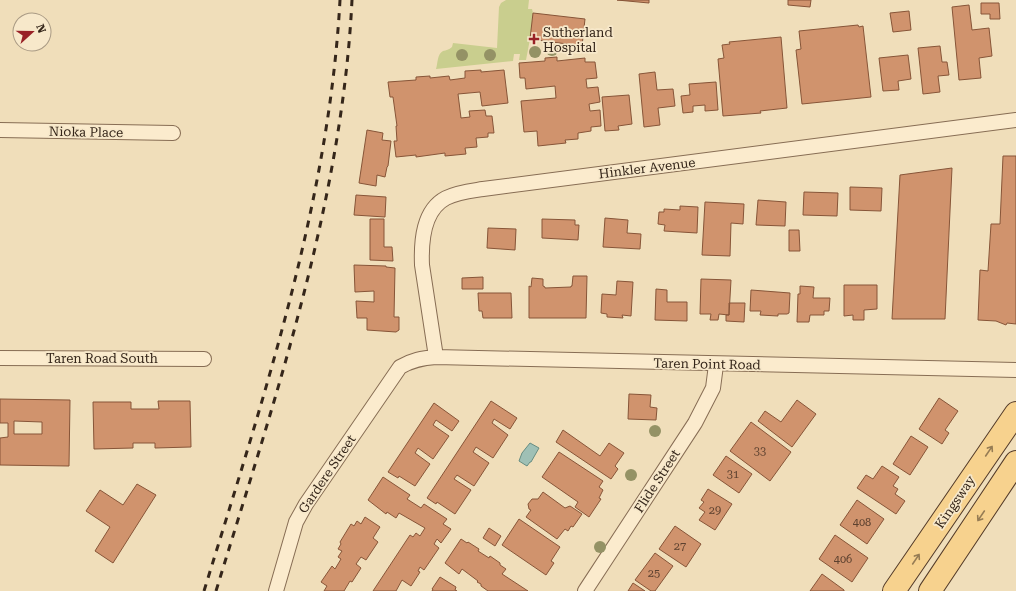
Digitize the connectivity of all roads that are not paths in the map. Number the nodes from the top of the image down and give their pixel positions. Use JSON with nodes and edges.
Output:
{"nodes":[{"id":1,"x":1016,"y":120,"type":"edge"},
{"id":2,"x":0,"y":130,"type":"edge"},
{"id":3,"x":173,"y":133,"type":"dead end"},
{"id":4,"x":436,"y":357,"type":"junction"},
{"id":5,"x":0,"y":358,"type":"edge"},
{"id":6,"x":204,"y":359,"type":"dead end"},
{"id":7,"x":716,"y":365,"type":"junction"},
{"id":8,"x":400,"y":367,"type":"joint"},
{"id":9,"x":1016,"y":370,"type":"edge"},
{"id":10,"x":1016,"y":413,"type":"edge"},
{"id":11,"x":1016,"y":462,"type":"edge"},
{"id":12,"x":1009,"y":477,"type":"edge"},
{"id":13,"x":276,"y":591,"type":"edge"},
{"id":14,"x":585,"y":591,"type":"edge"},
{"id":15,"x":894,"y":591,"type":"edge"},
{"id":16,"x":930,"y":591,"type":"edge"}],
"edges":[{"from":1,"to":4,"type":"street","name":"Hinkler Avenue"},
{"from":2,"to":3,"type":"street","name":"Nioka Place"},
{"from":4,"to":7,"type":"street","name":"Taren Point Road"},
{"from":4,"to":8,"type":"street","name":"Taren Point Road"},
{"from":5,"to":6,"type":"street","name":"Taren Road South"},
{"from":7,"to":9,"type":"street","name":"Taren Point Road"},
{"from":7,"to":14,"type":"street","name":"Flide Street"},
{"from":8,"to":13,"type":"street","name":"Gardere Street"},
{"from":15,"to":10,"type":"main road","name":"Kingsway","one_way":true},
{"from":11,"to":12,"type":"main road"},
{"from":12,"to":16,"type":"main road","one_way":true}]}
